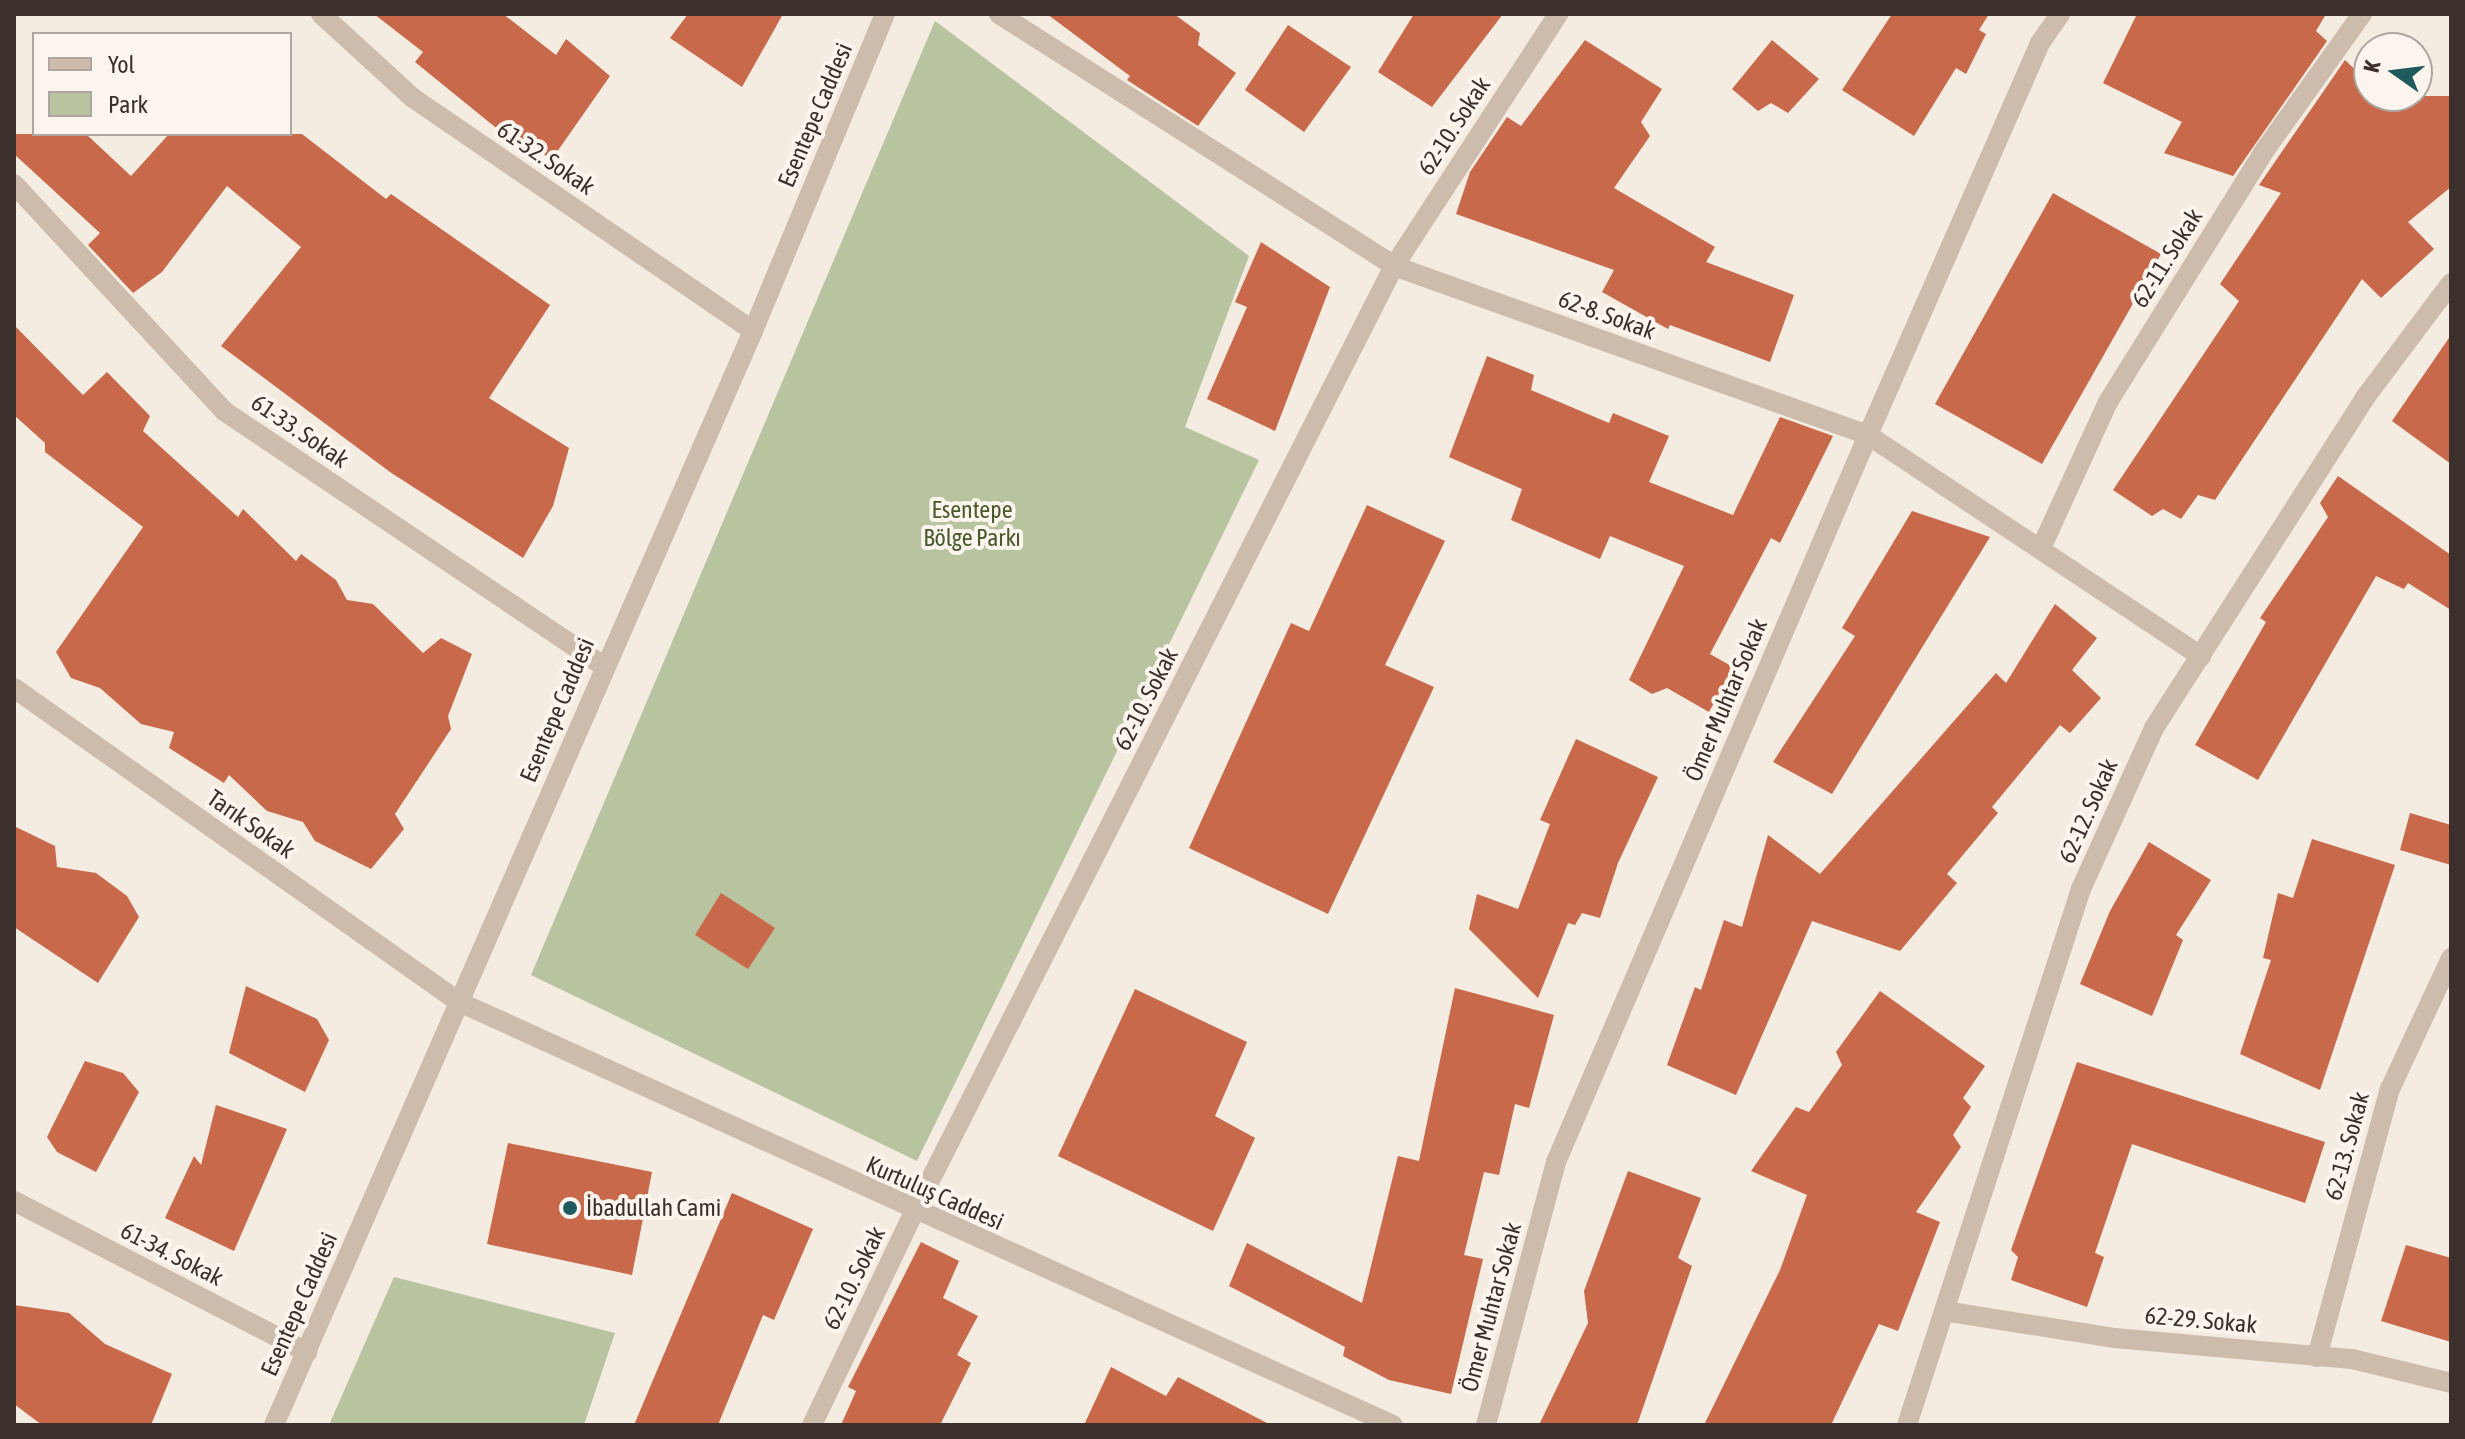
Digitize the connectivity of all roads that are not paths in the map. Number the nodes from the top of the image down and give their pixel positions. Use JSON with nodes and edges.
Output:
{"nodes":[{"id":1,"x":321,"y":14,"type":"edge"},
{"id":2,"x":885,"y":14,"type":"edge"},
{"id":3,"x":999,"y":14,"type":"edge"},
{"id":4,"x":1558,"y":14,"type":"edge"},
{"id":5,"x":2060,"y":14,"type":"edge"},
{"id":6,"x":2362,"y":14,"type":"edge"},
{"id":7,"x":14,"y":184,"type":"edge"},
{"id":8,"x":1394,"y":266,"type":"junction"},
{"id":9,"x":2451,"y":283,"type":"edge"},
{"id":10,"x":753,"y":331,"type":"junction"},
{"id":11,"x":1868,"y":435,"type":"junction"},
{"id":12,"x":2042,"y":546,"type":"junction"},
{"id":13,"x":2201,"y":656,"type":"junction"},
{"id":14,"x":604,"y":666,"type":"junction"},
{"id":15,"x":14,"y":688,"type":"edge"},
{"id":16,"x":2451,"y":958,"type":"edge"},
{"id":17,"x":459,"y":1002,"type":"junction"},
{"id":18,"x":14,"y":1201,"type":"edge"},
{"id":19,"x":914,"y":1212,"type":"junction"},
{"id":20,"x":1944,"y":1311,"type":"junction"},
{"id":21,"x":307,"y":1352,"type":"junction"},
{"id":22,"x":2317,"y":1357,"type":"junction"},
{"id":23,"x":2451,"y":1383,"type":"edge"},
{"id":24,"x":274,"y":1425,"type":"edge"},
{"id":25,"x":812,"y":1425,"type":"edge"},
{"id":26,"x":1393,"y":1425,"type":"edge"},
{"id":27,"x":1486,"y":1425,"type":"edge"},
{"id":28,"x":1907,"y":1425,"type":"edge"}],
"edges":[{"from":1,"to":10,"type":"street","name":"61-32. Sokak"},
{"from":2,"to":10,"type":"street","name":"Esentepe Caddesi"},
{"from":3,"to":8,"type":"street","name":"62-8. Sokak"},
{"from":4,"to":8,"type":"street","name":"62-10. Sokak"},
{"from":5,"to":11,"type":"street","name":"Ömer Muhtar Sokak"},
{"from":6,"to":12,"type":"street","name":"62-11. Sokak"},
{"from":7,"to":14,"type":"street","name":"61-33. Sokak"},
{"from":8,"to":11,"type":"street","name":"62-8. Sokak"},
{"from":8,"to":19,"type":"street","name":"62-10. Sokak"},
{"from":9,"to":13,"type":"street","name":"62-12. Sokak"},
{"from":10,"to":14,"type":"street","name":"Esentepe Caddesi"},
{"from":11,"to":12,"type":"street","name":"62-8. Sokak"},
{"from":11,"to":27,"type":"street","name":"Ömer Muhtar Sokak"},
{"from":12,"to":13,"type":"street","name":"62-8. Sokak"},
{"from":13,"to":20,"type":"street","name":"62-12. Sokak"},
{"from":14,"to":17,"type":"street","name":"Esentepe Caddesi"},
{"from":15,"to":17,"type":"street","name":"Tarık Sokak"},
{"from":16,"to":22,"type":"street","name":"62-13. Sokak"},
{"from":17,"to":19,"type":"street","name":"Kurtuluş Caddesi"},
{"from":17,"to":21,"type":"street","name":"Esentepe Caddesi"},
{"from":18,"to":21,"type":"street","name":"61-34. Sokak"},
{"from":19,"to":25,"type":"street","name":"62-10. Sokak"},
{"from":19,"to":26,"type":"street","name":"Kurtuluş Caddesi"},
{"from":20,"to":22,"type":"street","name":"62-29. Sokak"},
{"from":20,"to":28,"type":"street","name":"62-12. Sokak"},
{"from":21,"to":24,"type":"street","name":"Esentepe Caddesi"},
{"from":22,"to":23,"type":"street","name":"62-29. Sokak"}]}
